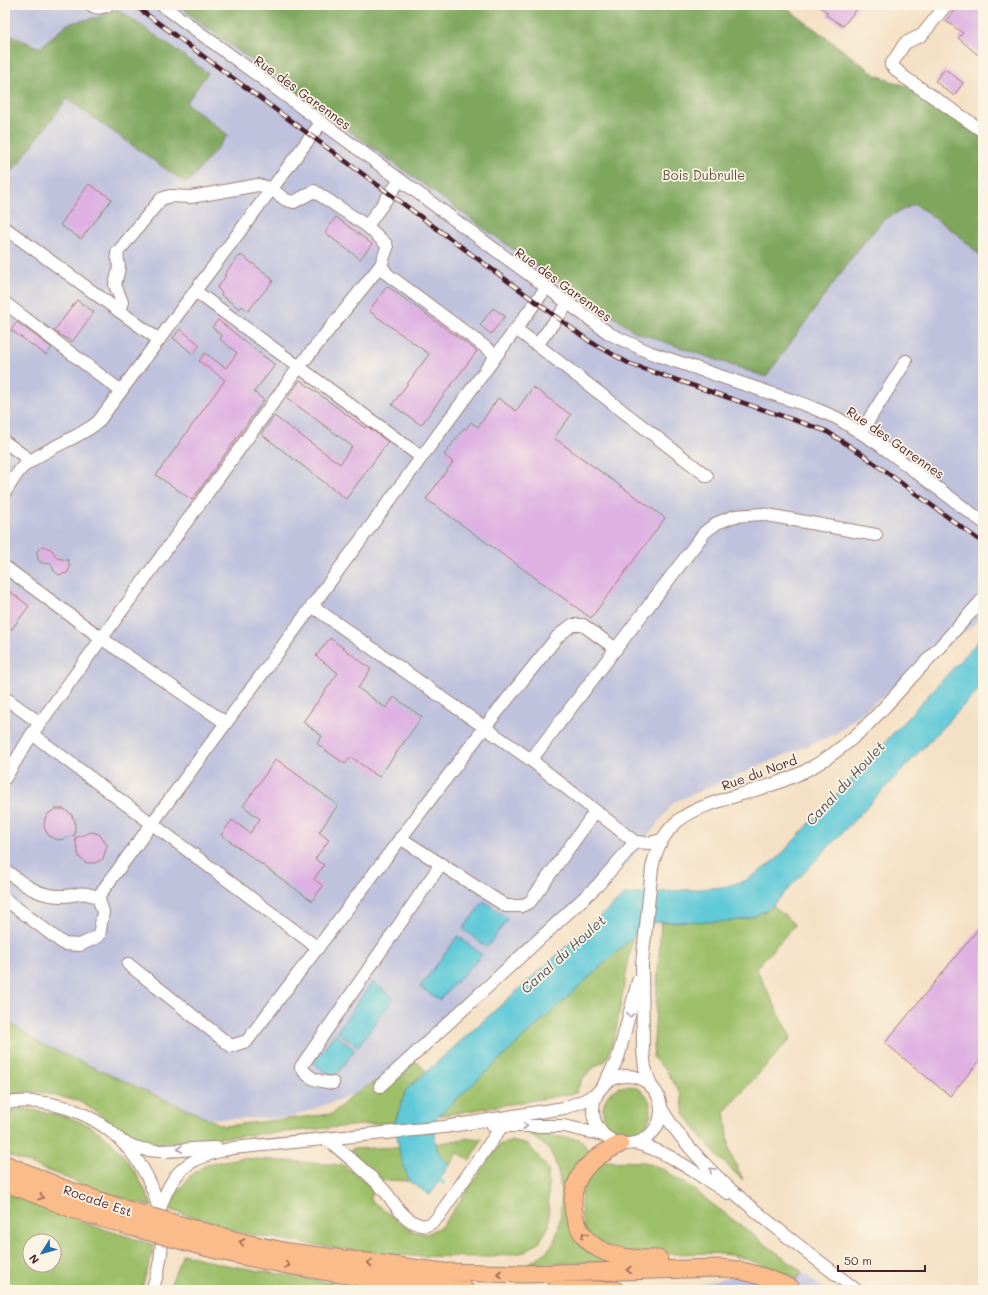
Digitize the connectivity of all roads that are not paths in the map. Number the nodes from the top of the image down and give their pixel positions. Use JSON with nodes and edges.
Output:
{"nodes":[{"id":1,"x":91,"y":5,"type":"edge"},
{"id":2,"x":108,"y":5,"type":"edge"},
{"id":3,"x":162,"y":5,"type":"edge"},
{"id":4,"x":946,"y":5,"type":"edge"},
{"id":5,"x":322,"y":123,"type":"junction"},
{"id":6,"x":983,"y":131,"type":"edge"},
{"id":7,"x":400,"y":180,"type":"junction"},
{"id":8,"x":271,"y":190,"type":"junction"},
{"id":9,"x":367,"y":226,"type":"junction"},
{"id":10,"x":5,"y":228,"type":"edge"},
{"id":11,"x":382,"y":266,"type":"junction"},
{"id":12,"x":546,"y":288,"type":"junction"},
{"id":13,"x":195,"y":291,"type":"junction"},
{"id":14,"x":5,"y":304,"type":"edge"},
{"id":15,"x":567,"y":305,"type":"junction"},
{"id":16,"x":119,"y":311,"type":"junction"},
{"id":17,"x":516,"y":329,"type":"junction"},
{"id":18,"x":159,"y":340,"type":"junction"},
{"id":19,"x":538,"y":345,"type":"junction"},
{"id":20,"x":496,"y":355,"type":"junction"},
{"id":21,"x":906,"y":361,"type":"dead end"},
{"id":22,"x":299,"y":367,"type":"junction"},
{"id":23,"x":121,"y":391,"type":"junction"},
{"id":24,"x":861,"y":432,"type":"junction"},
{"id":25,"x":5,"y":442,"type":"edge"},
{"id":26,"x":421,"y":457,"type":"junction"},
{"id":27,"x":31,"y":461,"type":"junction"},
{"id":28,"x":707,"y":476,"type":"dead end"},
{"id":29,"x":5,"y":492,"type":"edge"},
{"id":30,"x":983,"y":522,"type":"edge"},
{"id":31,"x":876,"y":535,"type":"dead end"},
{"id":32,"x":5,"y":567,"type":"edge"},
{"id":33,"x":983,"y":599,"type":"edge"},
{"id":34,"x":312,"y":606,"type":"junction"},
{"id":35,"x":101,"y":638,"type":"junction"},
{"id":36,"x":616,"y":649,"type":"junction"},
{"id":37,"x":5,"y":698,"type":"edge"},
{"id":38,"x":40,"y":723,"type":"junction"},
{"id":39,"x":226,"y":723,"type":"junction"},
{"id":40,"x":484,"y":728,"type":"junction"},
{"id":41,"x":32,"y":734,"type":"junction"},
{"id":42,"x":531,"y":760,"type":"junction"},
{"id":43,"x":5,"y":778,"type":"edge"},
{"id":44,"x":595,"y":812,"type":"junction"},
{"id":45,"x":151,"y":825,"type":"junction"},
{"id":46,"x":400,"y":838,"type":"junction"},
{"id":47,"x":661,"y":840,"type":"junction"},
{"id":48,"x":635,"y":842,"type":"junction"},
{"id":49,"x":441,"y":864,"type":"junction"},
{"id":50,"x":5,"y":870,"type":"edge"},
{"id":51,"x":98,"y":897,"type":"junction"},
{"id":52,"x":5,"y":899,"type":"edge"},
{"id":53,"x":318,"y":948,"type":"junction"},
{"id":54,"x":128,"y":964,"type":"dead end"},
{"id":55,"x":642,"y":964,"type":"junction"},
{"id":56,"x":334,"y":1083,"type":"dead end"},
{"id":57,"x":380,"y":1086,"type":"dead end"},
{"id":58,"x":651,"y":1086,"type":"junction"},
{"id":59,"x":600,"y":1088,"type":"junction"},
{"id":60,"x":5,"y":1103,"type":"edge"},
{"id":61,"x":661,"y":1108,"type":"junction"},
{"id":62,"x":502,"y":1126,"type":"junction"},
{"id":63,"x":444,"y":1127,"type":"junction"},
{"id":64,"x":603,"y":1135,"type":"junction"},
{"id":65,"x":328,"y":1139,"type":"junction"},
{"id":66,"x":122,"y":1141,"type":"junction"},
{"id":67,"x":627,"y":1144,"type":"junction"},
{"id":68,"x":233,"y":1148,"type":"junction"},
{"id":69,"x":5,"y":1164,"type":"edge"},
{"id":70,"x":5,"y":1182,"type":"edge"},
{"id":71,"x":750,"y":1206,"type":"junction"},
{"id":72,"x":159,"y":1212,"type":"junction"},
{"id":73,"x":194,"y":1237,"type":"junction"},
{"id":74,"x":156,"y":1287,"type":"edge"},
{"id":75,"x":792,"y":1289,"type":"edge"},
{"id":76,"x":465,"y":1290,"type":"edge"},
{"id":77,"x":555,"y":1290,"type":"edge"},
{"id":78,"x":615,"y":1290,"type":"edge"},
{"id":79,"x":856,"y":1290,"type":"edge"}],
"edges":[{"from":1,"to":2,"type":"street"},
{"from":3,"to":5,"type":"street","name":"Rue des Garennes"},
{"from":4,"to":6,"type":"street"},
{"from":5,"to":7,"type":"street","name":"Rue des Garennes"},
{"from":5,"to":8,"type":"street"},
{"from":7,"to":9,"type":"street"},
{"from":7,"to":12,"type":"street","name":"Rue des Garennes"},
{"from":8,"to":9,"type":"street"},
{"from":8,"to":13,"type":"street"},
{"from":8,"to":16,"type":"street"},
{"from":9,"to":11,"type":"street"},
{"from":10,"to":16,"type":"street"},
{"from":11,"to":20,"type":"street"},
{"from":11,"to":22,"type":"street"},
{"from":12,"to":15,"type":"street","name":"Rue des Garennes"},
{"from":12,"to":17,"type":"street"},
{"from":13,"to":18,"type":"street"},
{"from":13,"to":22,"type":"street"},
{"from":14,"to":23,"type":"street"},
{"from":15,"to":19,"type":"street"},
{"from":15,"to":24,"type":"street","name":"Rue des Garennes"},
{"from":16,"to":18,"type":"street"},
{"from":17,"to":19,"type":"street"},
{"from":17,"to":20,"type":"street"},
{"from":18,"to":23,"type":"street"},
{"from":19,"to":28,"type":"street"},
{"from":20,"to":26,"type":"street"},
{"from":21,"to":24,"type":"street"},
{"from":22,"to":26,"type":"street"},
{"from":22,"to":35,"type":"street"},
{"from":23,"to":27,"type":"street"},
{"from":24,"to":30,"type":"street","name":"Rue des Garennes"},
{"from":25,"to":27,"type":"street"},
{"from":26,"to":34,"type":"street"},
{"from":27,"to":29,"type":"street"},
{"from":31,"to":36,"type":"street"},
{"from":32,"to":35,"type":"street"},
{"from":33,"to":47,"type":"street","name":"Rue du Nord"},
{"from":34,"to":39,"type":"street"},
{"from":34,"to":40,"type":"street"},
{"from":35,"to":38,"type":"street"},
{"from":35,"to":39,"type":"street"},
{"from":36,"to":40,"type":"street"},
{"from":36,"to":42,"type":"street"},
{"from":37,"to":38,"type":"street"},
{"from":38,"to":41,"type":"street"},
{"from":39,"to":45,"type":"street"},
{"from":40,"to":42,"type":"street"},
{"from":40,"to":46,"type":"street"},
{"from":41,"to":43,"type":"street"},
{"from":41,"to":45,"type":"street"},
{"from":42,"to":44,"type":"street"},
{"from":44,"to":48,"type":"street"},
{"from":44,"to":49,"type":"street"},
{"from":45,"to":51,"type":"street"},
{"from":45,"to":53,"type":"street"},
{"from":46,"to":49,"type":"street"},
{"from":46,"to":53,"type":"street"},
{"from":47,"to":48,"type":"street"},
{"from":47,"to":55,"type":"street","name":"Rue du Nord"},
{"from":48,"to":57,"type":"street"},
{"from":49,"to":56,"type":"street"},
{"from":50,"to":51,"type":"street"},
{"from":51,"to":52,"type":"street"},
{"from":53,"to":54,"type":"street"},
{"from":55,"to":58,"type":"street","name":"Rue du Nord"},
{"from":55,"to":59,"type":"street","name":"Rue du Nord","one_way":true},
{"from":58,"to":59,"type":"street"},
{"from":58,"to":61,"type":"street"},
{"from":59,"to":63,"type":"street"},
{"from":59,"to":64,"type":"street"},
{"from":60,"to":66,"type":"street"},
{"from":61,"to":67,"type":"street"},
{"from":71,"to":61,"type":"street","one_way":true},
{"from":62,"to":63,"type":"street"},
{"from":62,"to":64,"type":"street","one_way":true},
{"from":62,"to":65,"type":"street"},
{"from":63,"to":65,"type":"street"},
{"from":64,"to":67,"type":"street"},
{"from":65,"to":68,"type":"street"},
{"from":68,"to":66,"type":"street","one_way":true},
{"from":66,"to":72,"type":"street"},
{"from":67,"to":71,"type":"street"},
{"from":75,"to":67,"type":"highway","one_way":true},
{"from":68,"to":72,"type":"street"},
{"from":69,"to":73,"type":"highway","name":"Rocade Est","bridge":true},
{"from":70,"to":73,"type":"highway","name":"Rocade Est","one_way":true,"bridge":true},
{"from":71,"to":79,"type":"street"},
{"from":72,"to":74,"type":"street"},
{"from":75,"to":73,"type":"highway","one_way":true},
{"from":73,"to":76,"type":"highway","one_way":true},
{"from":77,"to":78,"type":"highway"}]}
